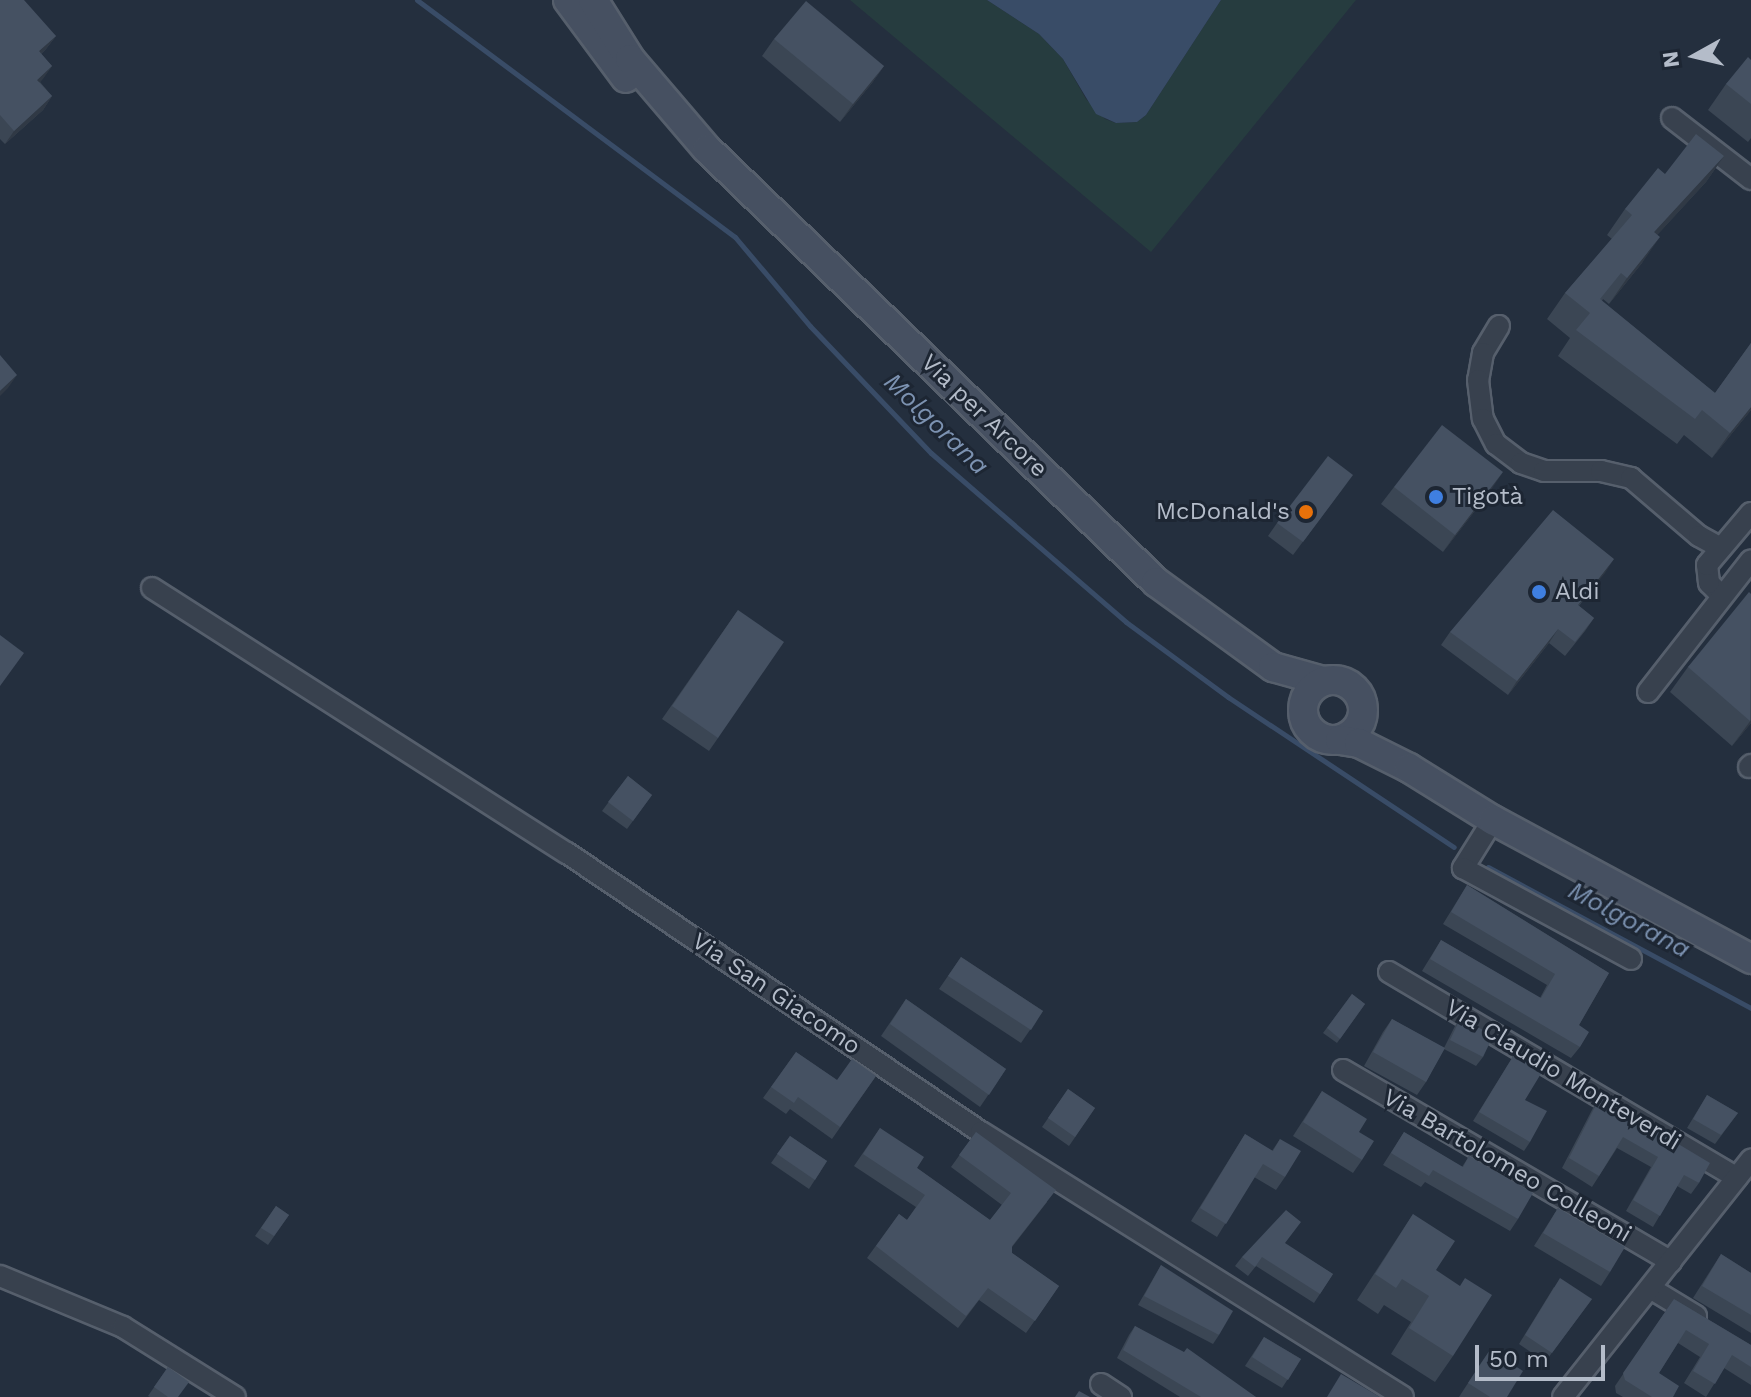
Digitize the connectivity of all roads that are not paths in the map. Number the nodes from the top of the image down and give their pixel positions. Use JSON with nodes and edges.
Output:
{"nodes":[{"id":1,"x":568,"y":0,"type":"edge"},
{"id":2,"x":593,"y":0,"type":"edge"},
{"id":3,"x":1672,"y":118,"type":"dead end"},
{"id":4,"x":707,"y":149,"type":"junction"},
{"id":5,"x":1751,"y":179,"type":"edge"},
{"id":6,"x":1499,"y":326,"type":"dead end"},
{"id":7,"x":1751,"y":513,"type":"edge"},
{"id":8,"x":1721,"y":548,"type":"junction"},
{"id":9,"x":1751,"y":560,"type":"edge"},
{"id":10,"x":152,"y":588,"type":"dead end"},
{"id":11,"x":1722,"y":596,"type":"junction"},
{"id":12,"x":1273,"y":667,"type":"junction"},
{"id":13,"x":1323,"y":681,"type":"junction"},
{"id":14,"x":1648,"y":692,"type":"dead end"},
{"id":15,"x":1303,"y":708,"type":"junction"},
{"id":16,"x":1364,"y":708,"type":"junction"},
{"id":17,"x":1340,"y":740,"type":"junction"},
{"id":18,"x":1417,"y":772,"type":"junction"},
{"id":19,"x":1493,"y":820,"type":"junction"},
{"id":20,"x":1631,"y":959,"type":"dead end"},
{"id":21,"x":1751,"y":959,"type":"edge"},
{"id":22,"x":1389,"y":972,"type":"dead end"},
{"id":23,"x":1343,"y":1070,"type":"dead end"},
{"id":24,"x":1751,"y":1160,"type":"edge"},
{"id":25,"x":1737,"y":1178,"type":"junction"},
{"id":26,"x":1671,"y":1262,"type":"junction"},
{"id":27,"x":0,"y":1276,"type":"edge"},
{"id":28,"x":1650,"y":1288,"type":"junction"},
{"id":29,"x":1714,"y":1326,"type":"edge"},
{"id":30,"x":1101,"y":1384,"type":"dead end"},
{"id":31,"x":235,"y":1397,"type":"edge"},
{"id":32,"x":1121,"y":1397,"type":"edge"},
{"id":33,"x":1403,"y":1397,"type":"edge"},
{"id":34,"x":1563,"y":1397,"type":"edge"}],
"edges":[{"from":1,"to":4,"type":"main road"},
{"from":2,"to":4,"type":"main road"},
{"from":3,"to":5,"type":"street"},
{"from":4,"to":12,"type":"main road","name":"Via per Arcore"},
{"from":6,"to":8,"type":"street"},
{"from":7,"to":8,"type":"street"},
{"from":8,"to":11,"type":"street"},
{"from":9,"to":11,"type":"street"},
{"from":10,"to":33,"type":"street","name":"Via San Giacomo"},
{"from":11,"to":14,"type":"street"},
{"from":12,"to":13,"type":"main road","name":"Via per Arcore"},
{"from":12,"to":15,"type":"main road","name":"Via per Arcore"},
{"from":13,"to":15,"type":"main road"},
{"from":13,"to":16,"type":"main road"},
{"from":15,"to":17,"type":"main road"},
{"from":16,"to":17,"type":"main road"},
{"from":16,"to":18,"type":"main road"},
{"from":17,"to":18,"type":"main road"},
{"from":18,"to":19,"type":"main road"},
{"from":19,"to":20,"type":"street"},
{"from":19,"to":21,"type":"main road"},
{"from":22,"to":25,"type":"street","name":"Via Claudio Monteverdi"},
{"from":23,"to":26,"type":"street","name":"Via Bartolomeo Colleoni"},
{"from":24,"to":25,"type":"street"},
{"from":25,"to":26,"type":"street"},
{"from":26,"to":28,"type":"street"},
{"from":27,"to":31,"type":"street"},
{"from":28,"to":29,"type":"street"},
{"from":28,"to":34,"type":"street"},
{"from":30,"to":32,"type":"street"}]}
